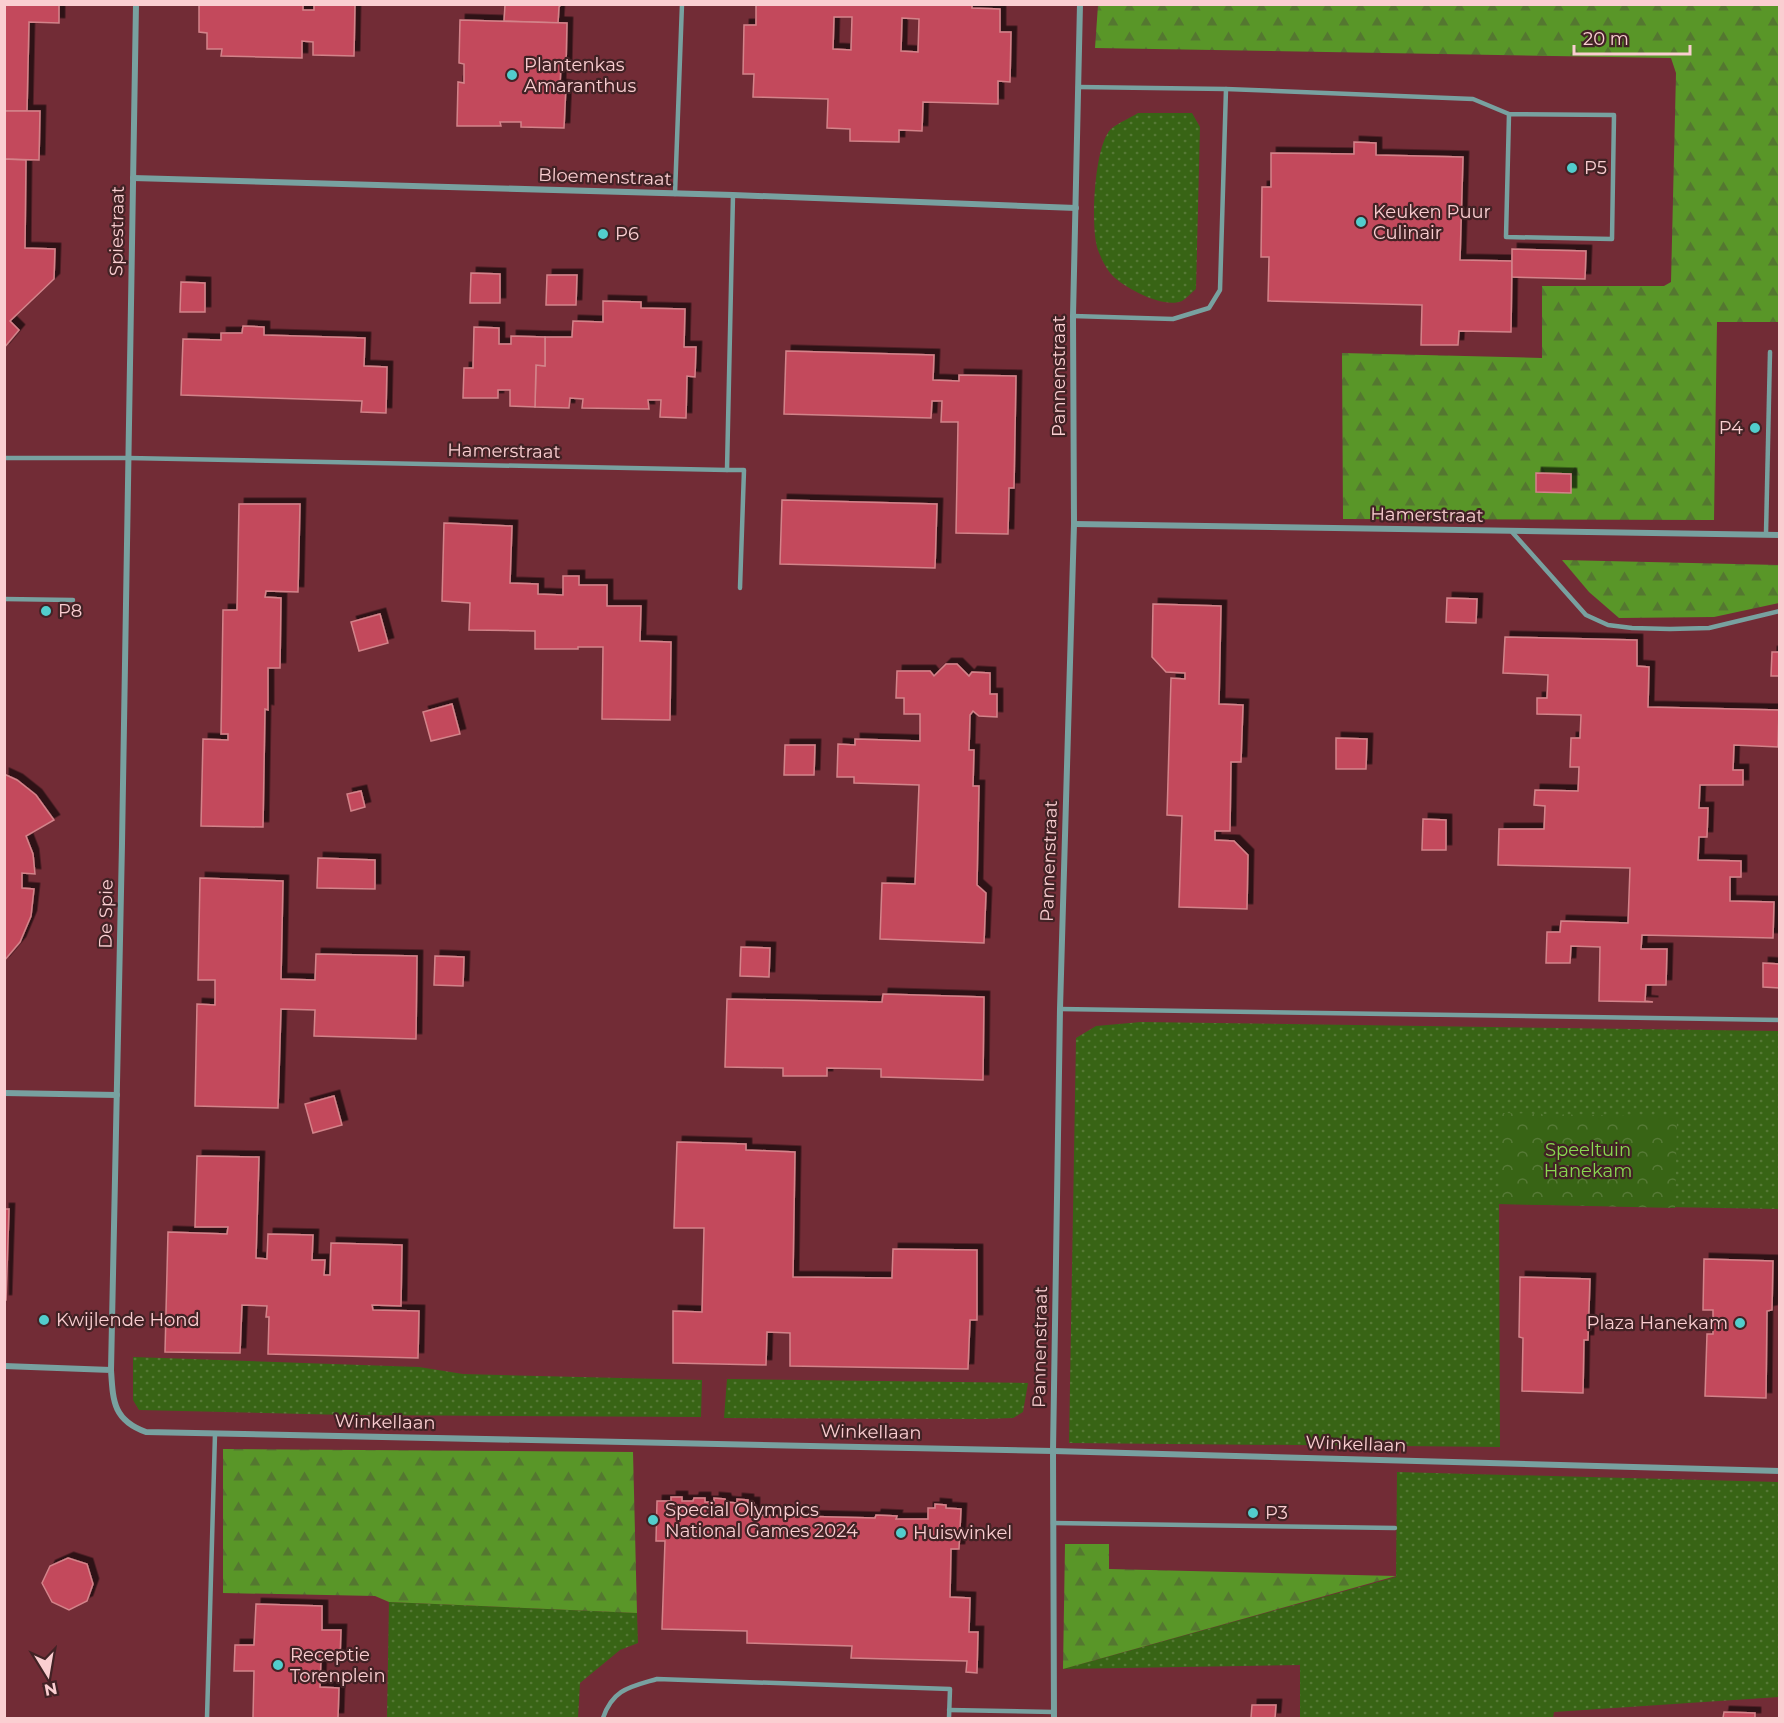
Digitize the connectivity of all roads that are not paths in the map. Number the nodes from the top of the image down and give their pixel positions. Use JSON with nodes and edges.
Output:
{"nodes":[{"id":1,"x":136,"y":4,"type":"edge"},
{"id":2,"x":682,"y":4,"type":"edge"},
{"id":3,"x":1080,"y":4,"type":"edge"},
{"id":4,"x":1078,"y":87,"type":"junction"},
{"id":5,"x":1226,"y":89,"type":"junction"},
{"id":6,"x":1509,"y":114,"type":"junction"},
{"id":7,"x":133,"y":178,"type":"junction"},
{"id":8,"x":675,"y":194,"type":"junction"},
{"id":9,"x":733,"y":195,"type":"junction"},
{"id":10,"x":1076,"y":208,"type":"junction"},
{"id":11,"x":1074,"y":316,"type":"junction"},
{"id":12,"x":1770,"y":352,"type":"dead end"},
{"id":13,"x":4,"y":458,"type":"edge"},
{"id":14,"x":128,"y":458,"type":"junction"},
{"id":15,"x":727,"y":470,"type":"junction"},
{"id":16,"x":1074,"y":524,"type":"junction"},
{"id":17,"x":1512,"y":532,"type":"junction"},
{"id":18,"x":1766,"y":534,"type":"junction"},
{"id":19,"x":1779,"y":535,"type":"edge"},
{"id":20,"x":740,"y":588,"type":"dead end"},
{"id":21,"x":4,"y":599,"type":"edge"},
{"id":22,"x":73,"y":600,"type":"dead end"},
{"id":23,"x":1779,"y":611,"type":"edge"},
{"id":24,"x":1060,"y":1009,"type":"junction"},
{"id":25,"x":1779,"y":1020,"type":"edge"},
{"id":26,"x":4,"y":1093,"type":"edge"},
{"id":27,"x":117,"y":1095,"type":"junction"},
{"id":28,"x":4,"y":1366,"type":"edge"},
{"id":29,"x":111,"y":1370,"type":"junction"},
{"id":30,"x":215,"y":1434,"type":"junction"},
{"id":31,"x":1053,"y":1451,"type":"junction"},
{"id":32,"x":1779,"y":1471,"type":"edge"},
{"id":33,"x":1053,"y":1522,"type":"junction"},
{"id":34,"x":1395,"y":1528,"type":"dead end"},
{"id":35,"x":949,"y":1710,"type":"junction"},
{"id":36,"x":1054,"y":1715,"type":"edge"},
{"id":37,"x":207,"y":1719,"type":"edge"},
{"id":38,"x":603,"y":1719,"type":"edge"},
{"id":39,"x":949,"y":1719,"type":"edge"}],
"edges":[{"from":1,"to":7,"type":"street","name":"Spiestraat"},
{"from":2,"to":8,"type":"lane"},
{"from":3,"to":4,"type":"street","name":"Pannenstraat"},
{"from":4,"to":5,"type":"lane"},
{"from":4,"to":10,"type":"street","name":"Pannenstraat"},
{"from":5,"to":6,"type":"lane"},
{"from":5,"to":11,"type":"lane"},
{"from":6,"to":6,"type":"lane"},
{"from":7,"to":8,"type":"street","name":"Bloemenstraat"},
{"from":7,"to":14,"type":"street","name":"Spiestraat"},
{"from":8,"to":9,"type":"street","name":"Bloemenstraat"},
{"from":9,"to":10,"type":"street","name":"Bloemenstraat"},
{"from":9,"to":15,"type":"lane"},
{"from":10,"to":11,"type":"street","name":"Pannenstraat"},
{"from":11,"to":16,"type":"street","name":"Pannenstraat"},
{"from":12,"to":18,"type":"lane"},
{"from":13,"to":14,"type":"lane","name":"Hamerstraat"},
{"from":14,"to":15,"type":"lane","name":"Hamerstraat"},
{"from":14,"to":27,"type":"street","name":"De Spie"},
{"from":15,"to":20,"type":"lane"},
{"from":16,"to":17,"type":"street","name":"Hamerstraat"},
{"from":16,"to":24,"type":"street","name":"Pannenstraat"},
{"from":17,"to":18,"type":"street","name":"Hamerstraat"},
{"from":17,"to":23,"type":"lane"},
{"from":18,"to":19,"type":"street","name":"Hamerstraat"},
{"from":21,"to":22,"type":"lane"},
{"from":24,"to":25,"type":"lane"},
{"from":24,"to":31,"type":"street","name":"Pannenstraat"},
{"from":26,"to":27,"type":"street"},
{"from":27,"to":29,"type":"street","name":"De Spie"},
{"from":28,"to":29,"type":"street"},
{"from":29,"to":30,"type":"street","name":"Winkellaan"},
{"from":30,"to":31,"type":"street","name":"Winkellaan"},
{"from":30,"to":37,"type":"lane"},
{"from":31,"to":32,"type":"street","name":"Winkellaan"},
{"from":31,"to":33,"type":"street","name":"Pannenstraat"},
{"from":33,"to":34,"type":"lane"},
{"from":33,"to":36,"type":"street","name":"Pannenstraat"},
{"from":35,"to":36,"type":"lane"},
{"from":35,"to":38,"type":"lane"},
{"from":35,"to":39,"type":"lane"}]}
